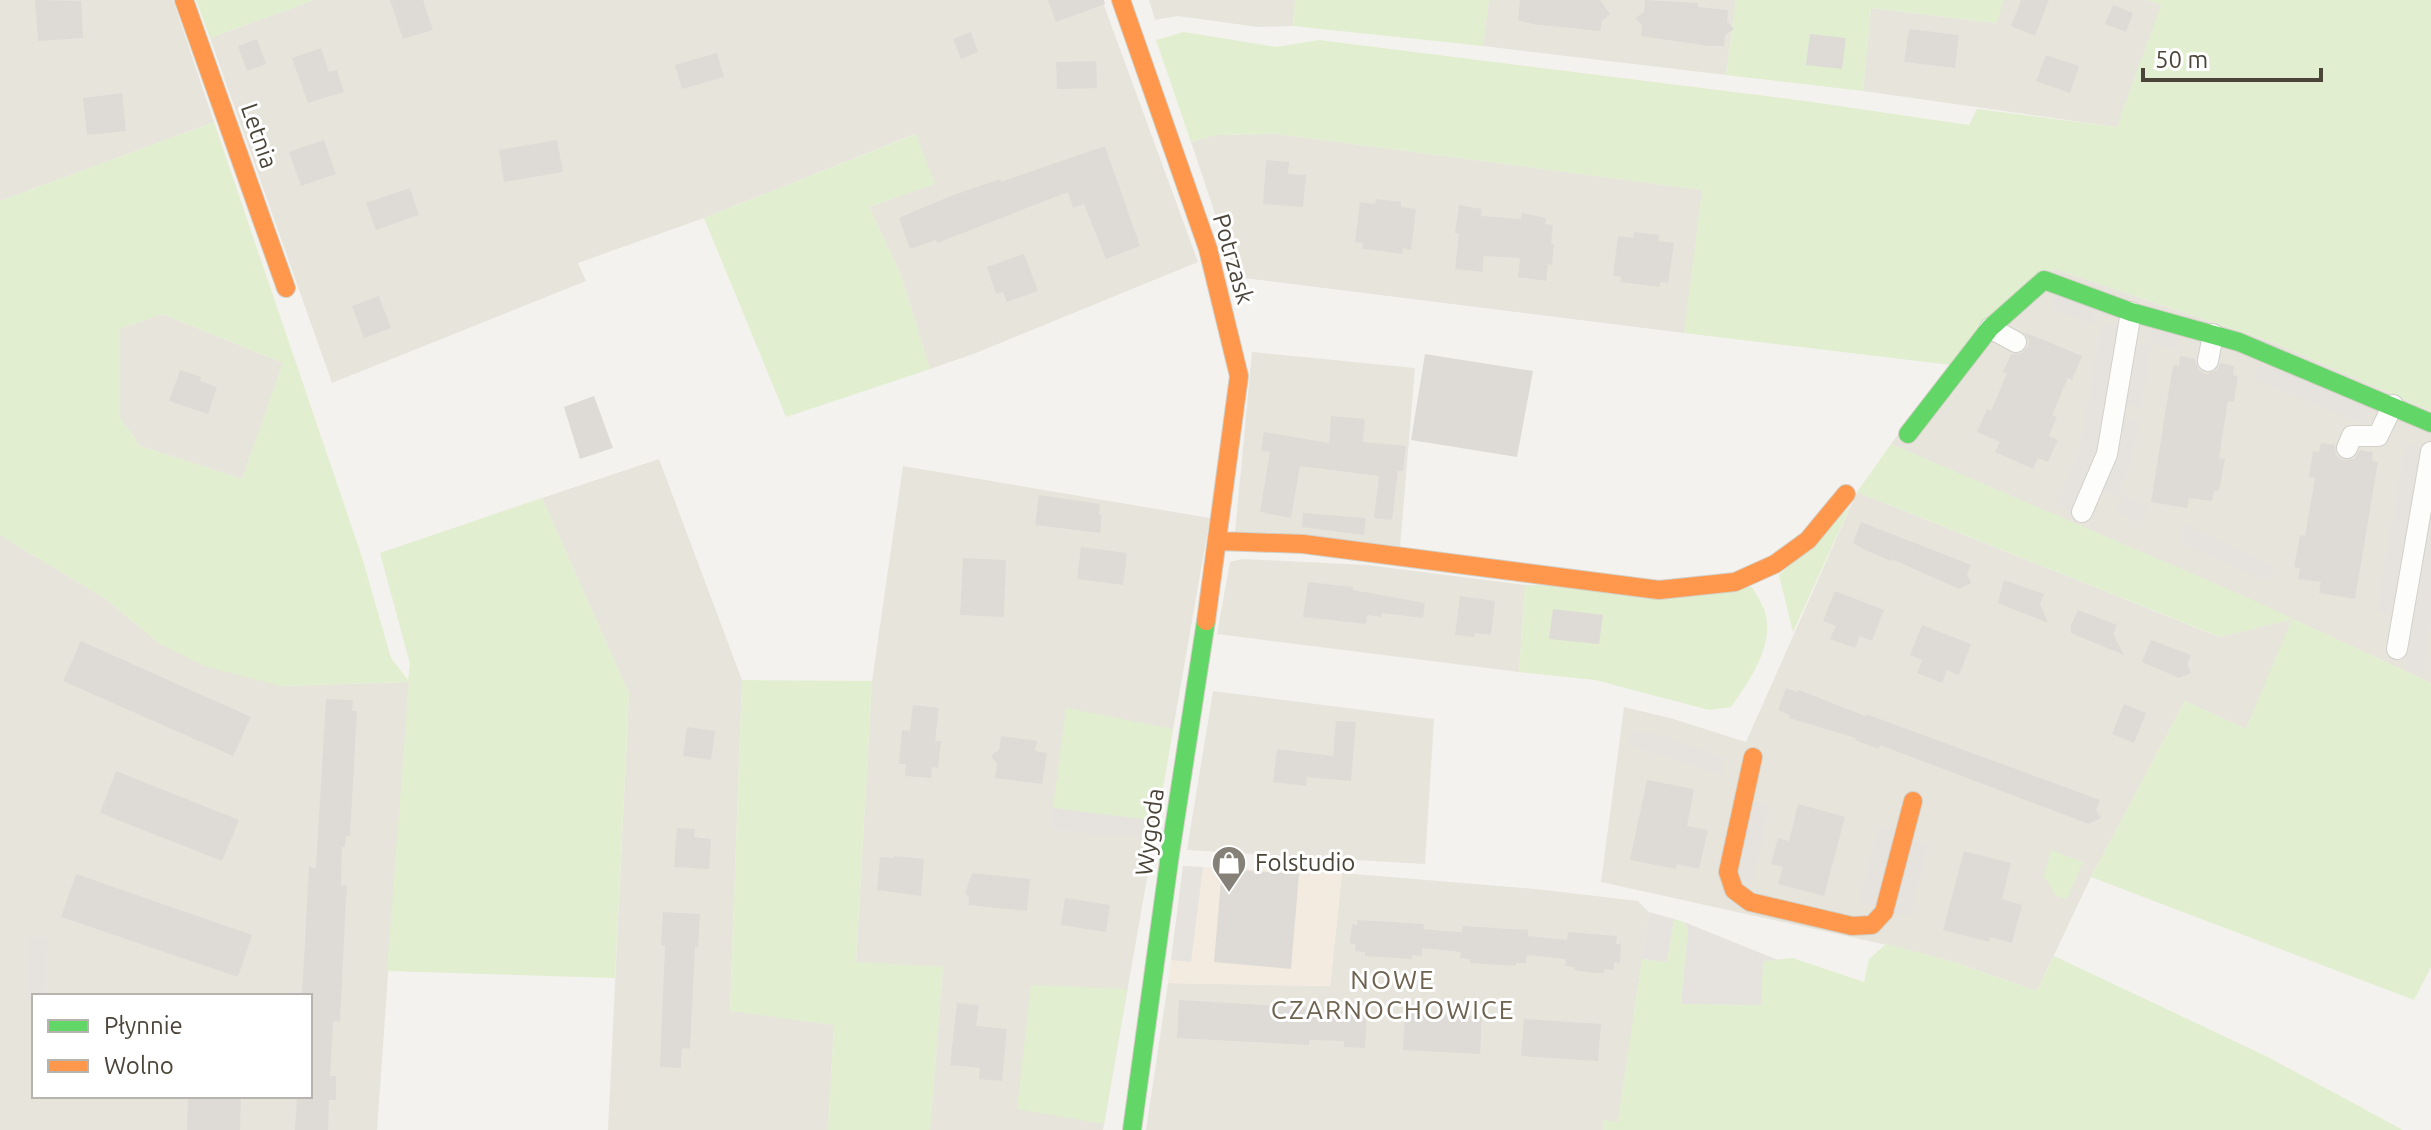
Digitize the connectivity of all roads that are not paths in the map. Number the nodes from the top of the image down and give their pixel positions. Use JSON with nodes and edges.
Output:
{"nodes":[{"id":1,"x":184,"y":0,"type":"edge"},
{"id":2,"x":1121,"y":0,"type":"edge"},
{"id":3,"x":286,"y":288,"type":"dead end"},
{"id":4,"x":2131,"y":312,"type":"junction"},
{"id":5,"x":1990,"y":328,"type":"junction"},
{"id":6,"x":2213,"y":334,"type":"junction"},
{"id":7,"x":2016,"y":342,"type":"dead end"},
{"id":8,"x":2208,"y":361,"type":"dead end"},
{"id":9,"x":2393,"y":405,"type":"junction"},
{"id":10,"x":2431,"y":423,"type":"edge"},
{"id":11,"x":1908,"y":434,"type":"dead end"},
{"id":12,"x":2347,"y":448,"type":"dead end"},
{"id":13,"x":2431,"y":452,"type":"edge"},
{"id":14,"x":1846,"y":494,"type":"dead end"},
{"id":15,"x":2082,"y":512,"type":"dead end"},
{"id":16,"x":1219,"y":541,"type":"junction"},
{"id":17,"x":2397,"y":649,"type":"dead end"},
{"id":18,"x":1753,"y":757,"type":"dead end"},
{"id":19,"x":1913,"y":801,"type":"dead end"},
{"id":20,"x":1132,"y":1130,"type":"edge"}],
"edges":[{"from":1,"to":3,"type":"street","name":"Letnia"},
{"from":2,"to":16,"type":"street","name":"Potrzask"},
{"from":4,"to":5,"type":"street"},
{"from":4,"to":6,"type":"street"},
{"from":4,"to":15,"type":"street"},
{"from":5,"to":7,"type":"street"},
{"from":5,"to":11,"type":"street"},
{"from":6,"to":8,"type":"street"},
{"from":6,"to":9,"type":"street"},
{"from":9,"to":10,"type":"street"},
{"from":9,"to":12,"type":"street"},
{"from":13,"to":17,"type":"street"},
{"from":14,"to":16,"type":"street"},
{"from":16,"to":20,"type":"street","name":"Wygoda"},
{"from":18,"to":19,"type":"street"}]}
